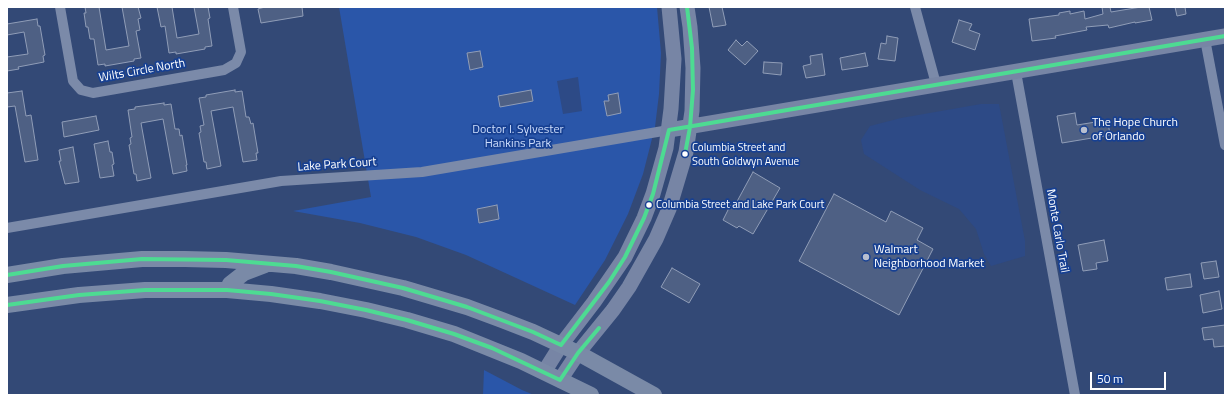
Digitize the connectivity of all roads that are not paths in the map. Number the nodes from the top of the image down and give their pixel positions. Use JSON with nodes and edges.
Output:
{"nodes":[{"id":1,"x":60,"y":7,"type":"edge"},
{"id":2,"x":233,"y":7,"type":"edge"},
{"id":3,"x":669,"y":7,"type":"edge"},
{"id":4,"x":687,"y":7,"type":"edge"},
{"id":5,"x":915,"y":7,"type":"edge"},
{"id":6,"x":1225,"y":36,"type":"edge"},
{"id":7,"x":1205,"y":39,"type":"junction"},
{"id":8,"x":1016,"y":72,"type":"junction"},
{"id":9,"x":936,"y":84,"type":"junction"},
{"id":10,"x":690,"y":127,"type":"junction"},
{"id":11,"x":669,"y":130,"type":"junction"},
{"id":12,"x":1225,"y":145,"type":"edge"},
{"id":13,"x":7,"y":228,"type":"edge"},
{"id":14,"x":268,"y":263,"type":"junction"},
{"id":15,"x":7,"y":275,"type":"edge"},
{"id":16,"x":227,"y":290,"type":"junction"},
{"id":17,"x":7,"y":305,"type":"edge"},
{"id":18,"x":561,"y":345,"type":"junction"},
{"id":19,"x":578,"y":353,"type":"junction"},
{"id":20,"x":544,"y":372,"type":"junction"},
{"id":21,"x":560,"y":380,"type":"junction"},
{"id":22,"x":590,"y":395,"type":"edge"},
{"id":23,"x":654,"y":395,"type":"edge"},
{"id":24,"x":1075,"y":395,"type":"edge"}],
"edges":[{"from":1,"to":2,"type":"street","name":"Wilts Circle North"},
{"from":3,"to":11,"type":"street"},
{"from":4,"to":10,"type":"street"},
{"from":5,"to":9,"type":"street"},
{"from":6,"to":7,"type":"street"},
{"from":7,"to":8,"type":"street"},
{"from":7,"to":12,"type":"street"},
{"from":8,"to":9,"type":"street"},
{"from":8,"to":24,"type":"street","name":"Monte Carlo Trail"},
{"from":9,"to":10,"type":"street"},
{"from":10,"to":11,"type":"street"},
{"from":10,"to":19,"type":"street"},
{"from":11,"to":13,"type":"street","name":"Lake Park Court"},
{"from":11,"to":18,"type":"street"},
{"from":14,"to":15,"type":"main road"},
{"from":14,"to":16,"type":"main road"},
{"from":14,"to":18,"type":"main road"},
{"from":16,"to":17,"type":"main road"},
{"from":16,"to":20,"type":"main road"},
{"from":18,"to":19,"type":"main road"},
{"from":18,"to":20,"type":"street"},
{"from":19,"to":21,"type":"street"},
{"from":19,"to":23,"type":"main road"},
{"from":20,"to":21,"type":"main road"},
{"from":21,"to":22,"type":"main road"}]}
